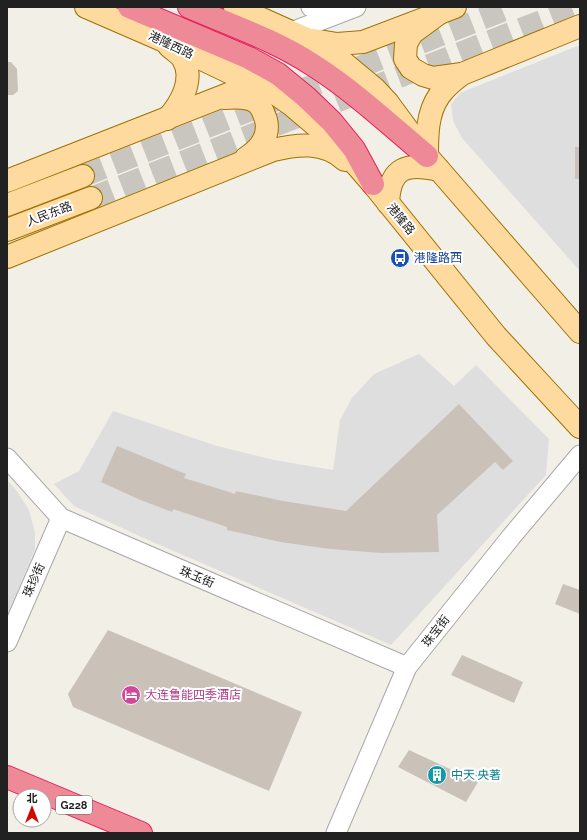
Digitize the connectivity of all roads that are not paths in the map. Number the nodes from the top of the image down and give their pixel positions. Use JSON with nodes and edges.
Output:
{"nodes":[{"id":1,"x":86,"y":7,"type":"edge"},
{"id":2,"x":129,"y":7,"type":"edge"},
{"id":3,"x":189,"y":7,"type":"edge"},
{"id":4,"x":235,"y":7,"type":"edge"},
{"id":5,"x":311,"y":7,"type":"edge"},
{"id":6,"x":356,"y":7,"type":"edge"},
{"id":7,"x":446,"y":10,"type":"edge"},
{"id":8,"x":332,"y":16,"type":"junction"},
{"id":9,"x":580,"y":26,"type":"edge"},
{"id":10,"x":162,"y":40,"type":"junction"},
{"id":11,"x":296,"y":41,"type":"junction"},
{"id":12,"x":462,"y":74,"type":"junction"},
{"id":13,"x":254,"y":84,"type":"junction"},
{"id":14,"x":219,"y":98,"type":"junction"},
{"id":15,"x":167,"y":119,"type":"junction"},
{"id":16,"x":433,"y":163,"type":"junction"},
{"id":17,"x":233,"y":167,"type":"junction"},
{"id":18,"x":83,"y":176,"type":"tunnel mouth"},
{"id":19,"x":7,"y":181,"type":"edge"},
{"id":20,"x":372,"y":184,"type":"junction"},
{"id":21,"x":90,"y":198,"type":"tunnel mouth"},
{"id":22,"x":388,"y":203,"type":"junction"},
{"id":23,"x":7,"y":205,"type":"edge"},
{"id":24,"x":7,"y":230,"type":"edge"},
{"id":25,"x":7,"y":257,"type":"edge"},
{"id":26,"x":580,"y":332,"type":"edge"},
{"id":27,"x":580,"y":426,"type":"edge"},
{"id":28,"x":580,"y":455,"type":"edge"},
{"id":29,"x":7,"y":458,"type":"edge"},
{"id":30,"x":61,"y":518,"type":"junction"},
{"id":31,"x":7,"y":642,"type":"edge"},
{"id":32,"x":407,"y":667,"type":"junction"},
{"id":33,"x":7,"y":777,"type":"edge"},
{"id":34,"x":52,"y":811,"type":"edge"},
{"id":35,"x":105,"y":833,"type":"edge"},
{"id":36,"x":141,"y":833,"type":"edge"},
{"id":37,"x":336,"y":833,"type":"edge"}],
"edges":[{"from":1,"to":10,"type":"main road","name":"港隆西路"},
{"from":2,"to":20,"type":"highway"},
{"from":3,"to":11,"type":"highway"},
{"from":4,"to":11,"type":"main road"},
{"from":5,"to":8,"type":"street"},
{"from":6,"to":8,"type":"street"},
{"from":7,"to":11,"type":"main road"},
{"from":7,"to":12,"type":"main road"},
{"from":8,"to":11,"type":"street"},
{"from":9,"to":12,"type":"main road"},
{"from":10,"to":13,"type":"main road","name":"港隆西路"},
{"from":10,"to":15,"type":"main road"},
{"from":11,"to":16,"type":"highway"},
{"from":12,"to":16,"type":"main road"},
{"from":13,"to":14,"type":"main road"},
{"from":13,"to":20,"type":"main road","name":"港隆路"},
{"from":14,"to":15,"type":"main road"},
{"from":14,"to":17,"type":"main road"},
{"from":15,"to":19,"type":"main road"},
{"from":16,"to":22,"type":"main road"},
{"from":16,"to":26,"type":"main road"},
{"from":17,"to":20,"type":"main road"},
{"from":17,"to":25,"type":"main road"},
{"from":18,"to":23,"type":"main road","name":"人民东路"},
{"from":20,"to":22,"type":"main road","name":"港隆路"},
{"from":21,"to":24,"type":"main road","name":"人民东路"},
{"from":22,"to":27,"type":"main road","name":"港隆路"},
{"from":28,"to":32,"type":"street","name":"珠宝街"},
{"from":29,"to":30,"type":"street","name":"珠玉街"},
{"from":30,"to":31,"type":"street","name":"珠珍街"},
{"from":30,"to":32,"type":"street","name":"珠玉街"},
{"from":32,"to":37,"type":"street","name":"珠宝街"},
{"from":33,"to":36,"type":"highway","number":"G228"},
{"from":34,"to":35,"type":"highway","number":"G228"}]}
